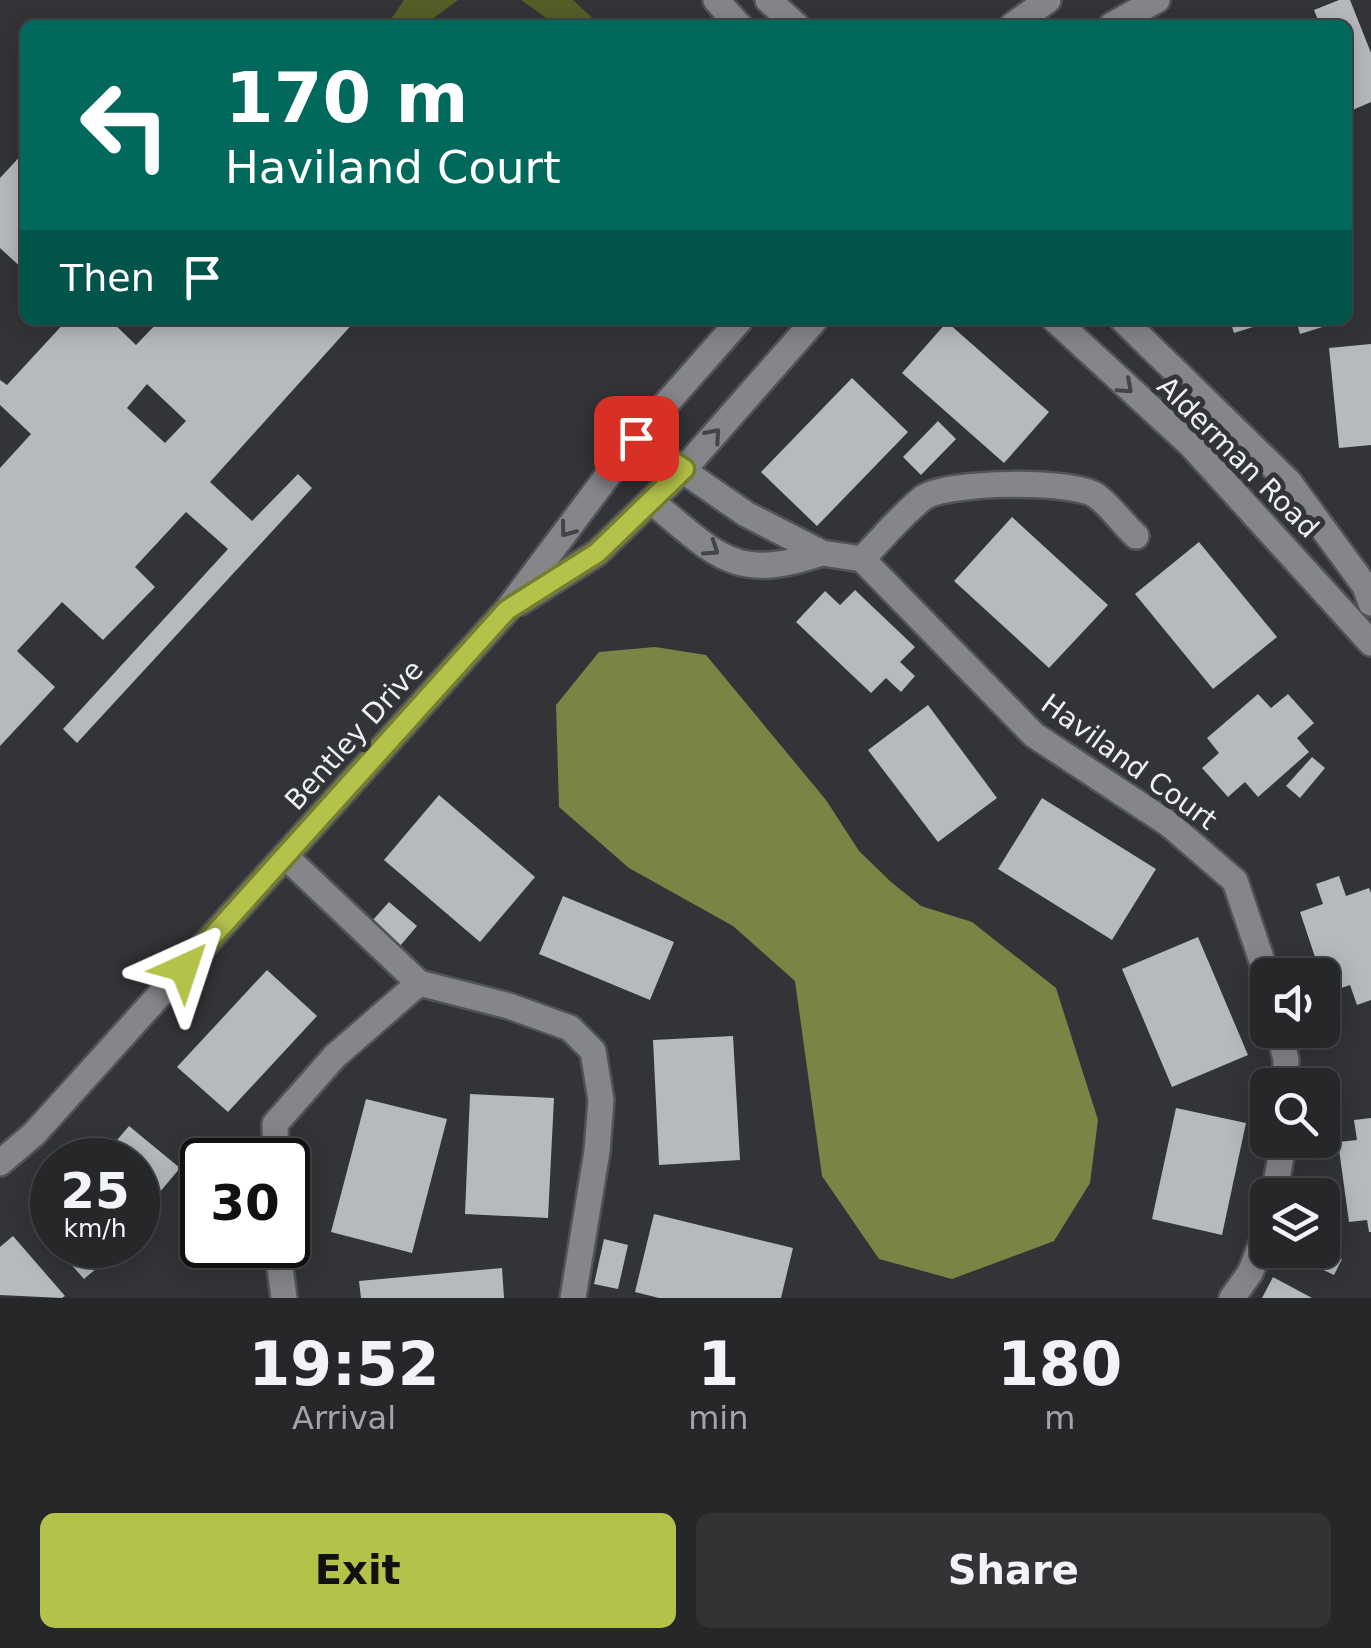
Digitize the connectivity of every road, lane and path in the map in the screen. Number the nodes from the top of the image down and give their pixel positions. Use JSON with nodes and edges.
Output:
{"nodes":[{"id":1,"x":716,"y":0,"type":"edge"},
{"id":2,"x":768,"y":0,"type":"edge"},
{"id":3,"x":1048,"y":0,"type":"edge"},
{"id":4,"x":1157,"y":0,"type":"edge"},
{"id":5,"x":734,"y":20,"type":"edge"},
{"id":6,"x":790,"y":20,"type":"edge"},
{"id":7,"x":1021,"y":20,"type":"edge"},
{"id":8,"x":1121,"y":20,"type":"edge"},
{"id":9,"x":736,"y":325,"type":"edge"},
{"id":10,"x":811,"y":325,"type":"edge"},
{"id":11,"x":1059,"y":325,"type":"edge"},
{"id":12,"x":1128,"y":325,"type":"edge"},
{"id":13,"x":636,"y":438,"type":"junction"},
{"id":14,"x":684,"y":469,"type":"junction"},
{"id":15,"x":651,"y":501,"type":"junction"},
{"id":16,"x":774,"y":528,"type":"junction"},
{"id":17,"x":1136,"y":536,"type":"dead end"},
{"id":18,"x":822,"y":553,"type":"junction"},
{"id":19,"x":862,"y":559,"type":"junction"},
{"id":20,"x":761,"y":567,"type":"junction"},
{"id":21,"x":1371,"y":603,"type":"edge"},
{"id":22,"x":507,"y":610,"type":"junction"},
{"id":23,"x":1371,"y":643,"type":"edge"},
{"id":24,"x":285,"y":856,"type":"junction"},
{"id":25,"x":1261,"y":958,"type":"edge"},
{"id":26,"x":418,"y":983,"type":"junction"},
{"id":27,"x":275,"y":1138,"type":"edge"},
{"id":28,"x":0,"y":1163,"type":"edge"},
{"id":29,"x":280,"y":1268,"type":"edge"},
{"id":30,"x":1252,"y":1268,"type":"edge"},
{"id":31,"x":284,"y":1298,"type":"edge"},
{"id":32,"x":573,"y":1298,"type":"edge"},
{"id":33,"x":1232,"y":1298,"type":"edge"}],
"edges":[{"from":1,"to":5,"type":"street"},
{"from":2,"to":6,"type":"street"},
{"from":3,"to":7,"type":"street"},
{"from":4,"to":8,"type":"street"},
{"from":9,"to":13,"type":"street","name":"Bentley Drive"},
{"from":14,"to":10,"type":"street","name":"Bentley Drive","one_way":true},
{"from":11,"to":23,"type":"street","name":"Alderman Road","one_way":true},
{"from":12,"to":21,"type":"street","name":"Alderman Road"},
{"from":13,"to":14,"type":"street"},
{"from":13,"to":22,"type":"street","name":"Bentley Drive","one_way":true},
{"from":14,"to":15,"type":"street","name":"Bentley Drive"},
{"from":14,"to":16,"type":"street"},
{"from":15,"to":20,"type":"street","one_way":true},
{"from":15,"to":22,"type":"street","name":"Bentley Drive"},
{"from":16,"to":18,"type":"street"},
{"from":16,"to":20,"type":"street"},
{"from":17,"to":19,"type":"street"},
{"from":18,"to":19,"type":"street"},
{"from":18,"to":20,"type":"street"},
{"from":19,"to":25,"type":"street","name":"Haviland Court"},
{"from":22,"to":24,"type":"street","name":"Bentley Drive"},
{"from":24,"to":26,"type":"street"},
{"from":24,"to":28,"type":"street","name":"Bentley Drive"},
{"from":26,"to":27,"type":"street"},
{"from":26,"to":32,"type":"street"},
{"from":29,"to":31,"type":"street"},
{"from":30,"to":33,"type":"street"}]}
